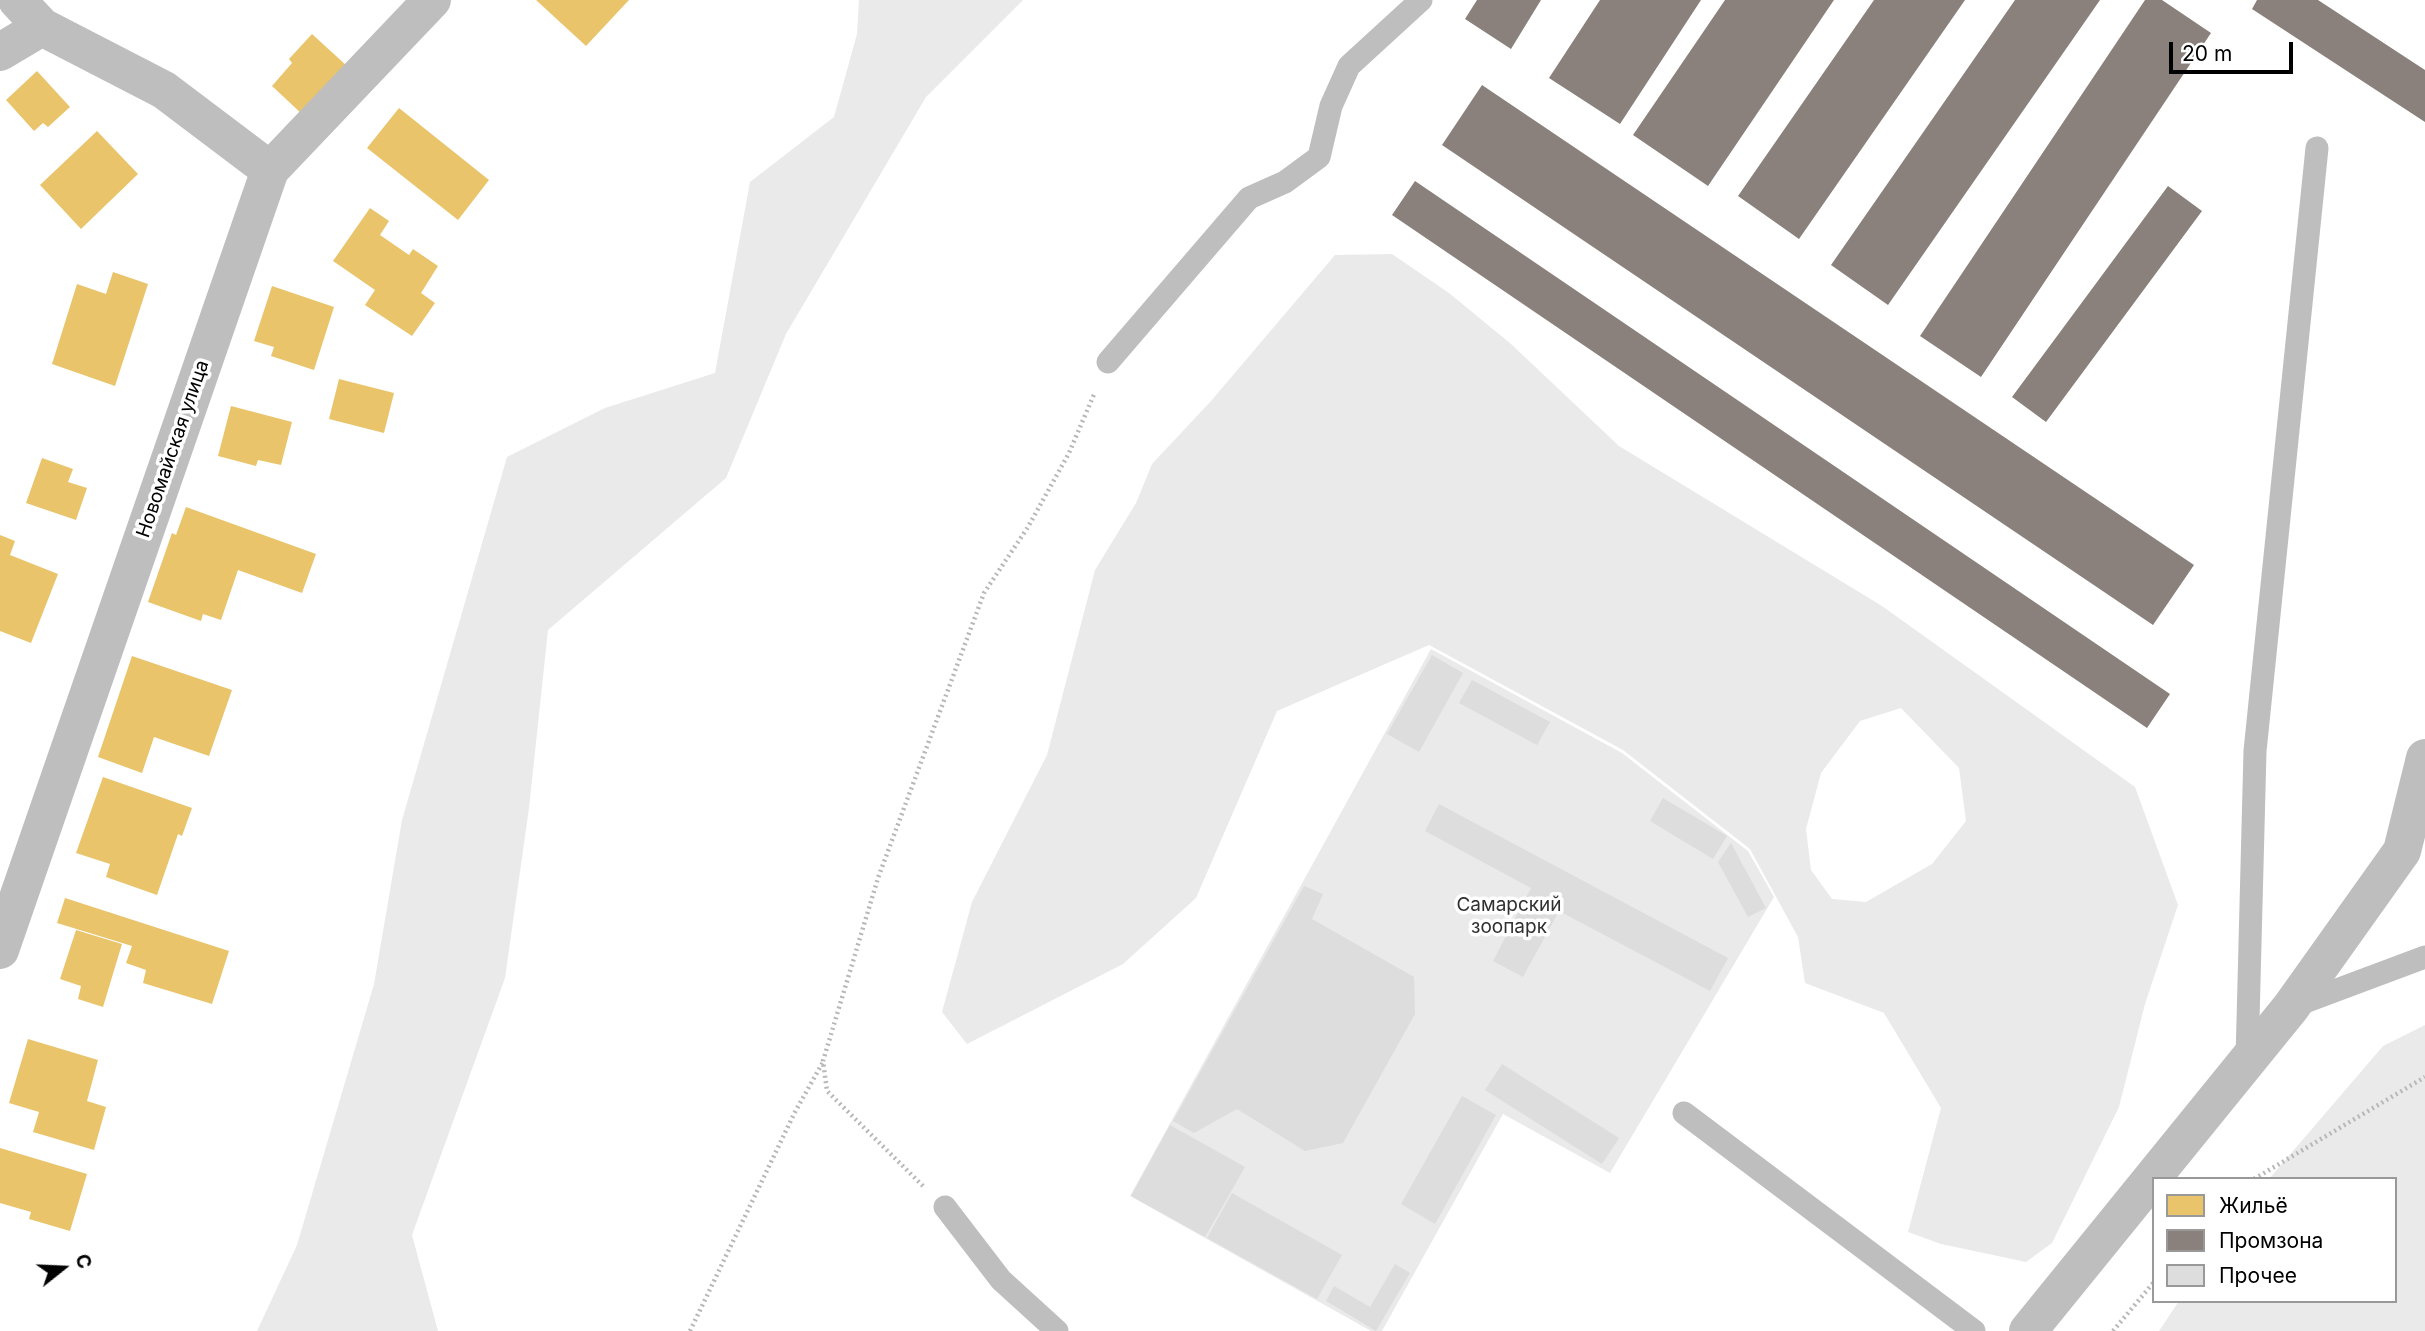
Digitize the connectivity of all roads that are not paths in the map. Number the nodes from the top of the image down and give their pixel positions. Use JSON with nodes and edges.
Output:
{"nodes":[{"id":1,"x":432,"y":0,"type":"edge"},
{"id":2,"x":1421,"y":0,"type":"edge"},
{"id":3,"x":29,"y":14,"type":"edge"},
{"id":4,"x":0,"y":52,"type":"edge"},
{"id":5,"x":2317,"y":148,"type":"dead end"},
{"id":6,"x":270,"y":170,"type":"junction"},
{"id":7,"x":1108,"y":362,"type":"road end"},
{"id":8,"x":2425,"y":758,"type":"edge"},
{"id":9,"x":0,"y":950,"type":"edge"},
{"id":10,"x":2425,"y":957,"type":"edge"},
{"id":11,"x":2291,"y":1007,"type":"junction"},
{"id":12,"x":2247,"y":1059,"type":"junction"},
{"id":13,"x":1684,"y":1113,"type":"dead end"},
{"id":14,"x":945,"y":1207,"type":"road end"},
{"id":15,"x":1058,"y":1331,"type":"edge"},
{"id":16,"x":1974,"y":1331,"type":"edge"},
{"id":17,"x":2028,"y":1331,"type":"edge"}],
"edges":[{"from":1,"to":6,"type":"street","name":"Новомайская улица"},
{"from":2,"to":7,"type":"lane"},
{"from":3,"to":4,"type":"street"},
{"from":3,"to":6,"type":"street"},
{"from":5,"to":12,"type":"lane"},
{"from":6,"to":9,"type":"street","name":"Новомайская улица"},
{"from":8,"to":11,"type":"street"},
{"from":10,"to":11,"type":"lane"},
{"from":11,"to":12,"type":"street"},
{"from":12,"to":17,"type":"street"},
{"from":13,"to":16,"type":"lane"},
{"from":14,"to":15,"type":"lane"}]}
